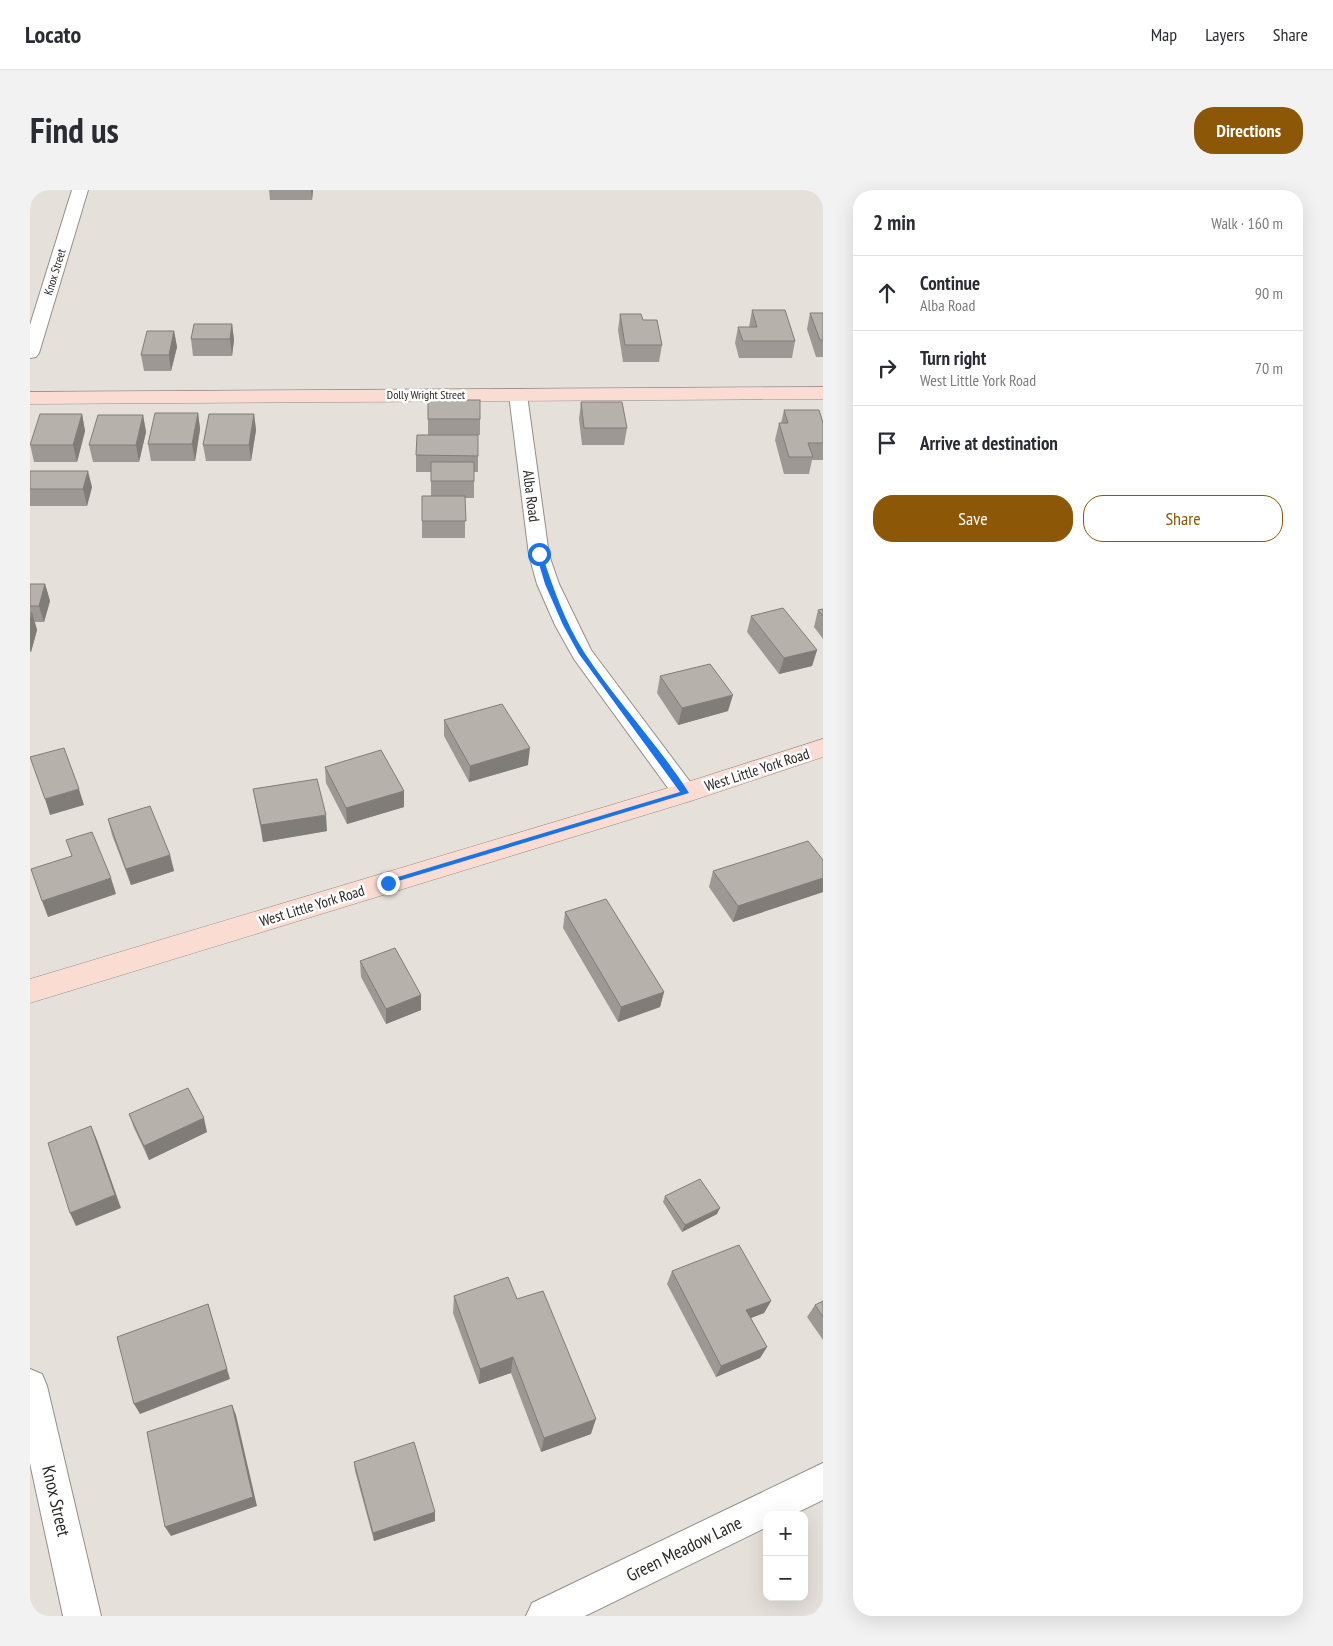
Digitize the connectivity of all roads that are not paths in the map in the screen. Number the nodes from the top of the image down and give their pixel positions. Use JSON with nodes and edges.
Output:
{"nodes":[{"id":1,"x":80,"y":190,"type":"edge"},
{"id":2,"x":30,"y":353,"type":"edge"},
{"id":3,"x":823,"y":393,"type":"edge"},
{"id":4,"x":518,"y":395,"type":"junction"},
{"id":5,"x":30,"y":398,"type":"edge"},
{"id":6,"x":823,"y":748,"type":"edge"},
{"id":7,"x":685,"y":793,"type":"junction"},
{"id":8,"x":30,"y":991,"type":"edge"},
{"id":9,"x":30,"y":1386,"type":"edge"},
{"id":10,"x":823,"y":1481,"type":"edge"},
{"id":11,"x":82,"y":1616,"type":"edge"},
{"id":12,"x":544,"y":1616,"type":"edge"}],
"edges":[{"from":1,"to":2,"type":"street","name":"Knox Street"},
{"from":3,"to":4,"type":"street","name":"Dolly Wright Street"},
{"from":4,"to":5,"type":"street","name":"Dolly Wright Street"},
{"from":4,"to":7,"type":"street","name":"Alba Road"},
{"from":6,"to":7,"type":"street","name":"West Little York Road"},
{"from":7,"to":8,"type":"street","name":"West Little York Road"},
{"from":9,"to":11,"type":"street","name":"Knox Street"},
{"from":10,"to":12,"type":"street","name":"Green Meadow Lane"}]}
